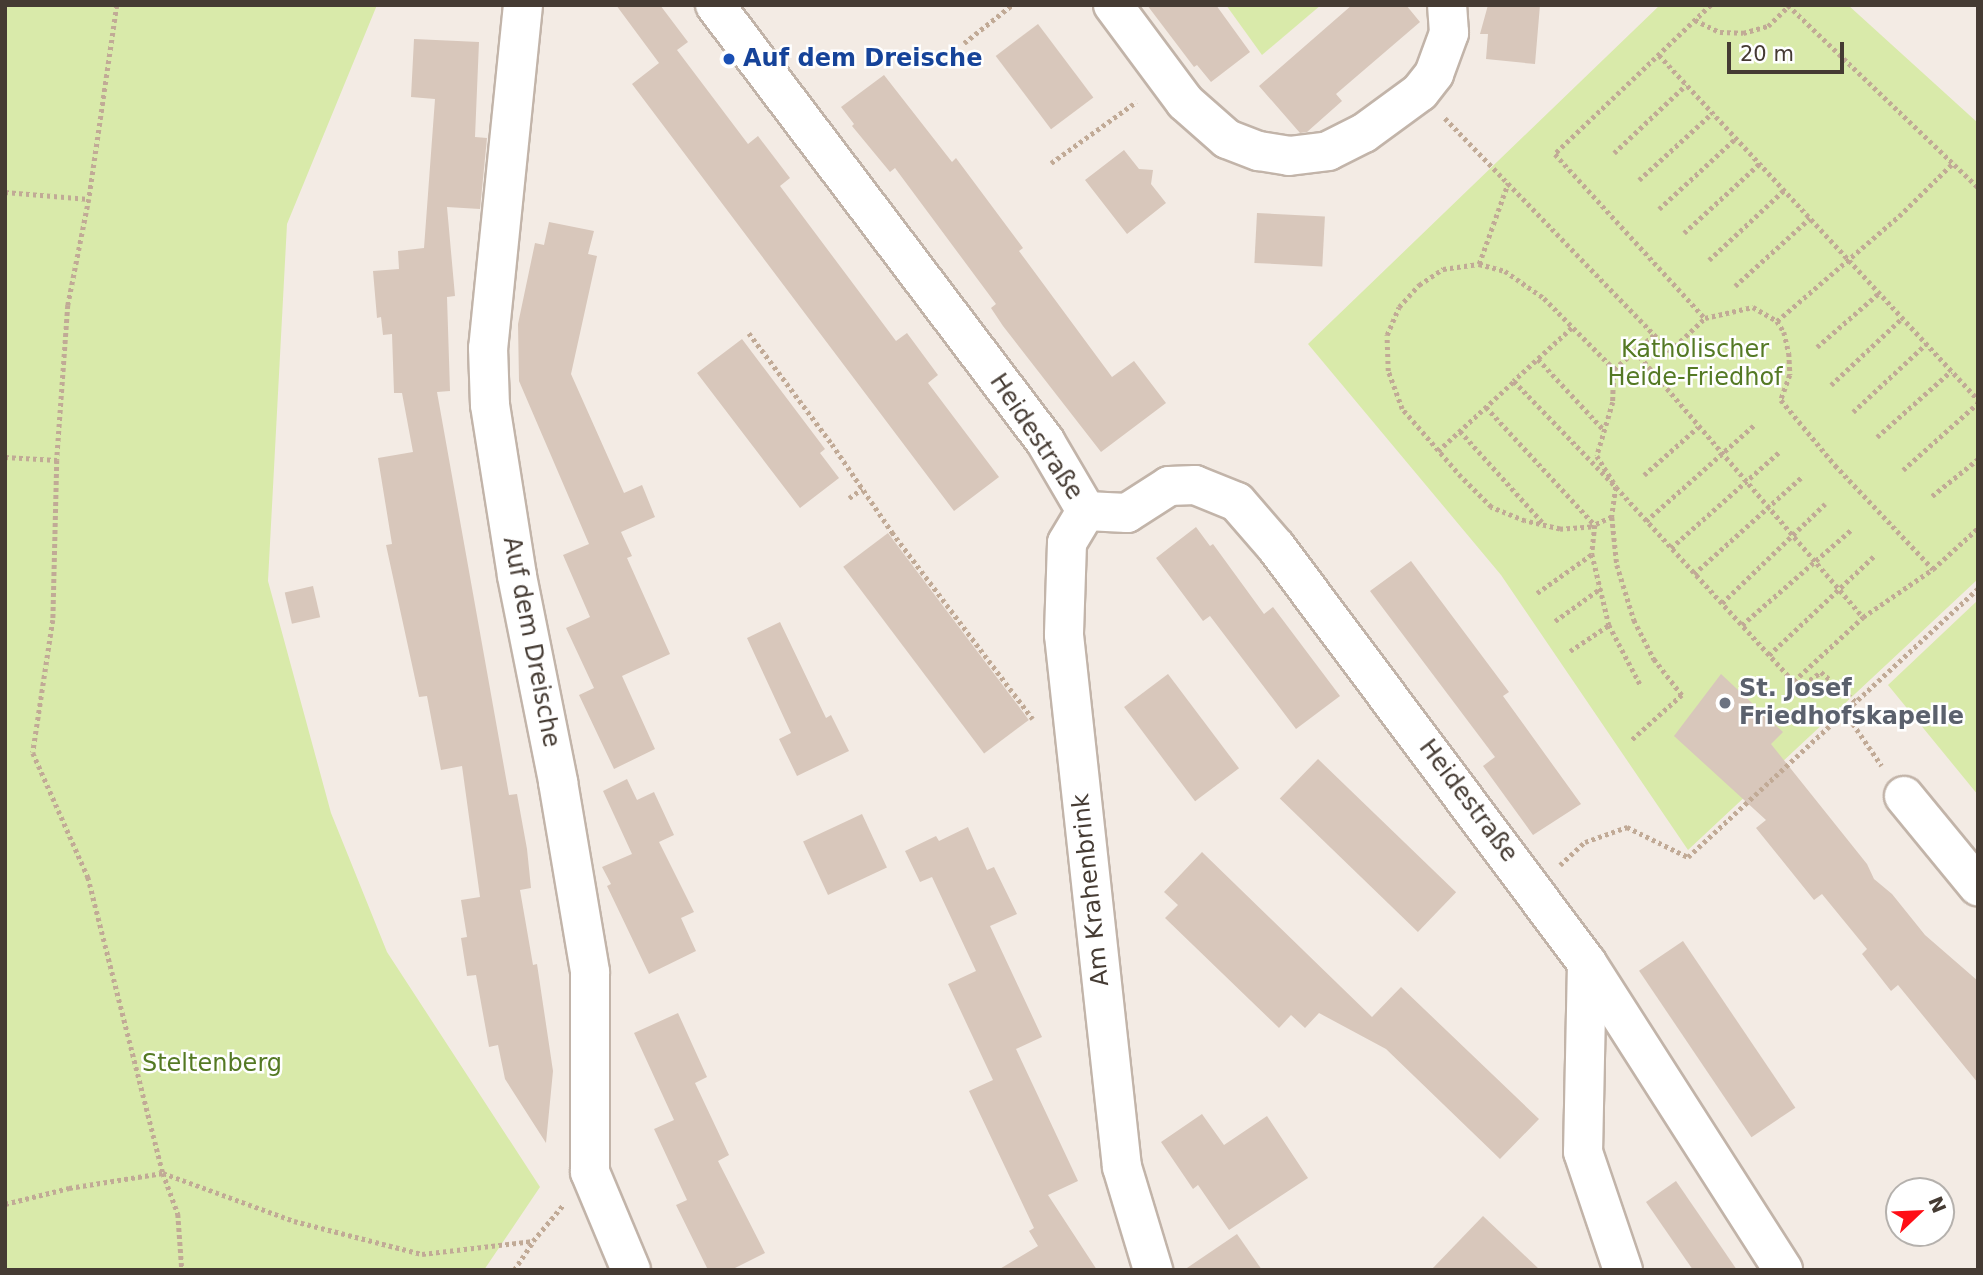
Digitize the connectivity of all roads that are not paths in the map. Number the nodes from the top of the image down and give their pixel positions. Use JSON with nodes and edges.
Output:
{"nodes":[{"id":1,"x":523,"y":5,"type":"edge"},
{"id":2,"x":715,"y":5,"type":"edge"},
{"id":3,"x":1113,"y":5,"type":"edge"},
{"id":4,"x":1447,"y":5,"type":"edge"},
{"id":5,"x":1086,"y":511,"type":"junction"},
{"id":6,"x":1904,"y":796,"type":"road end"},
{"id":7,"x":1978,"y":886,"type":"edge"},
{"id":8,"x":1587,"y":963,"type":"junction"},
{"id":9,"x":631,"y":1270,"type":"edge"},
{"id":10,"x":1153,"y":1270,"type":"edge"},
{"id":11,"x":1623,"y":1270,"type":"edge"},
{"id":12,"x":1783,"y":1270,"type":"edge"}],
"edges":[{"from":1,"to":9,"type":"street","name":"Auf dem Dreische"},
{"from":2,"to":5,"type":"street","name":"Heidestraße"},
{"from":3,"to":4,"type":"street"},
{"from":5,"to":8,"type":"street","name":"Heidestraße"},
{"from":5,"to":10,"type":"street","name":"Am Krahenbrink"},
{"from":6,"to":7,"type":"street"},
{"from":8,"to":11,"type":"street"},
{"from":8,"to":12,"type":"street","name":"Heidestraße"}]}
